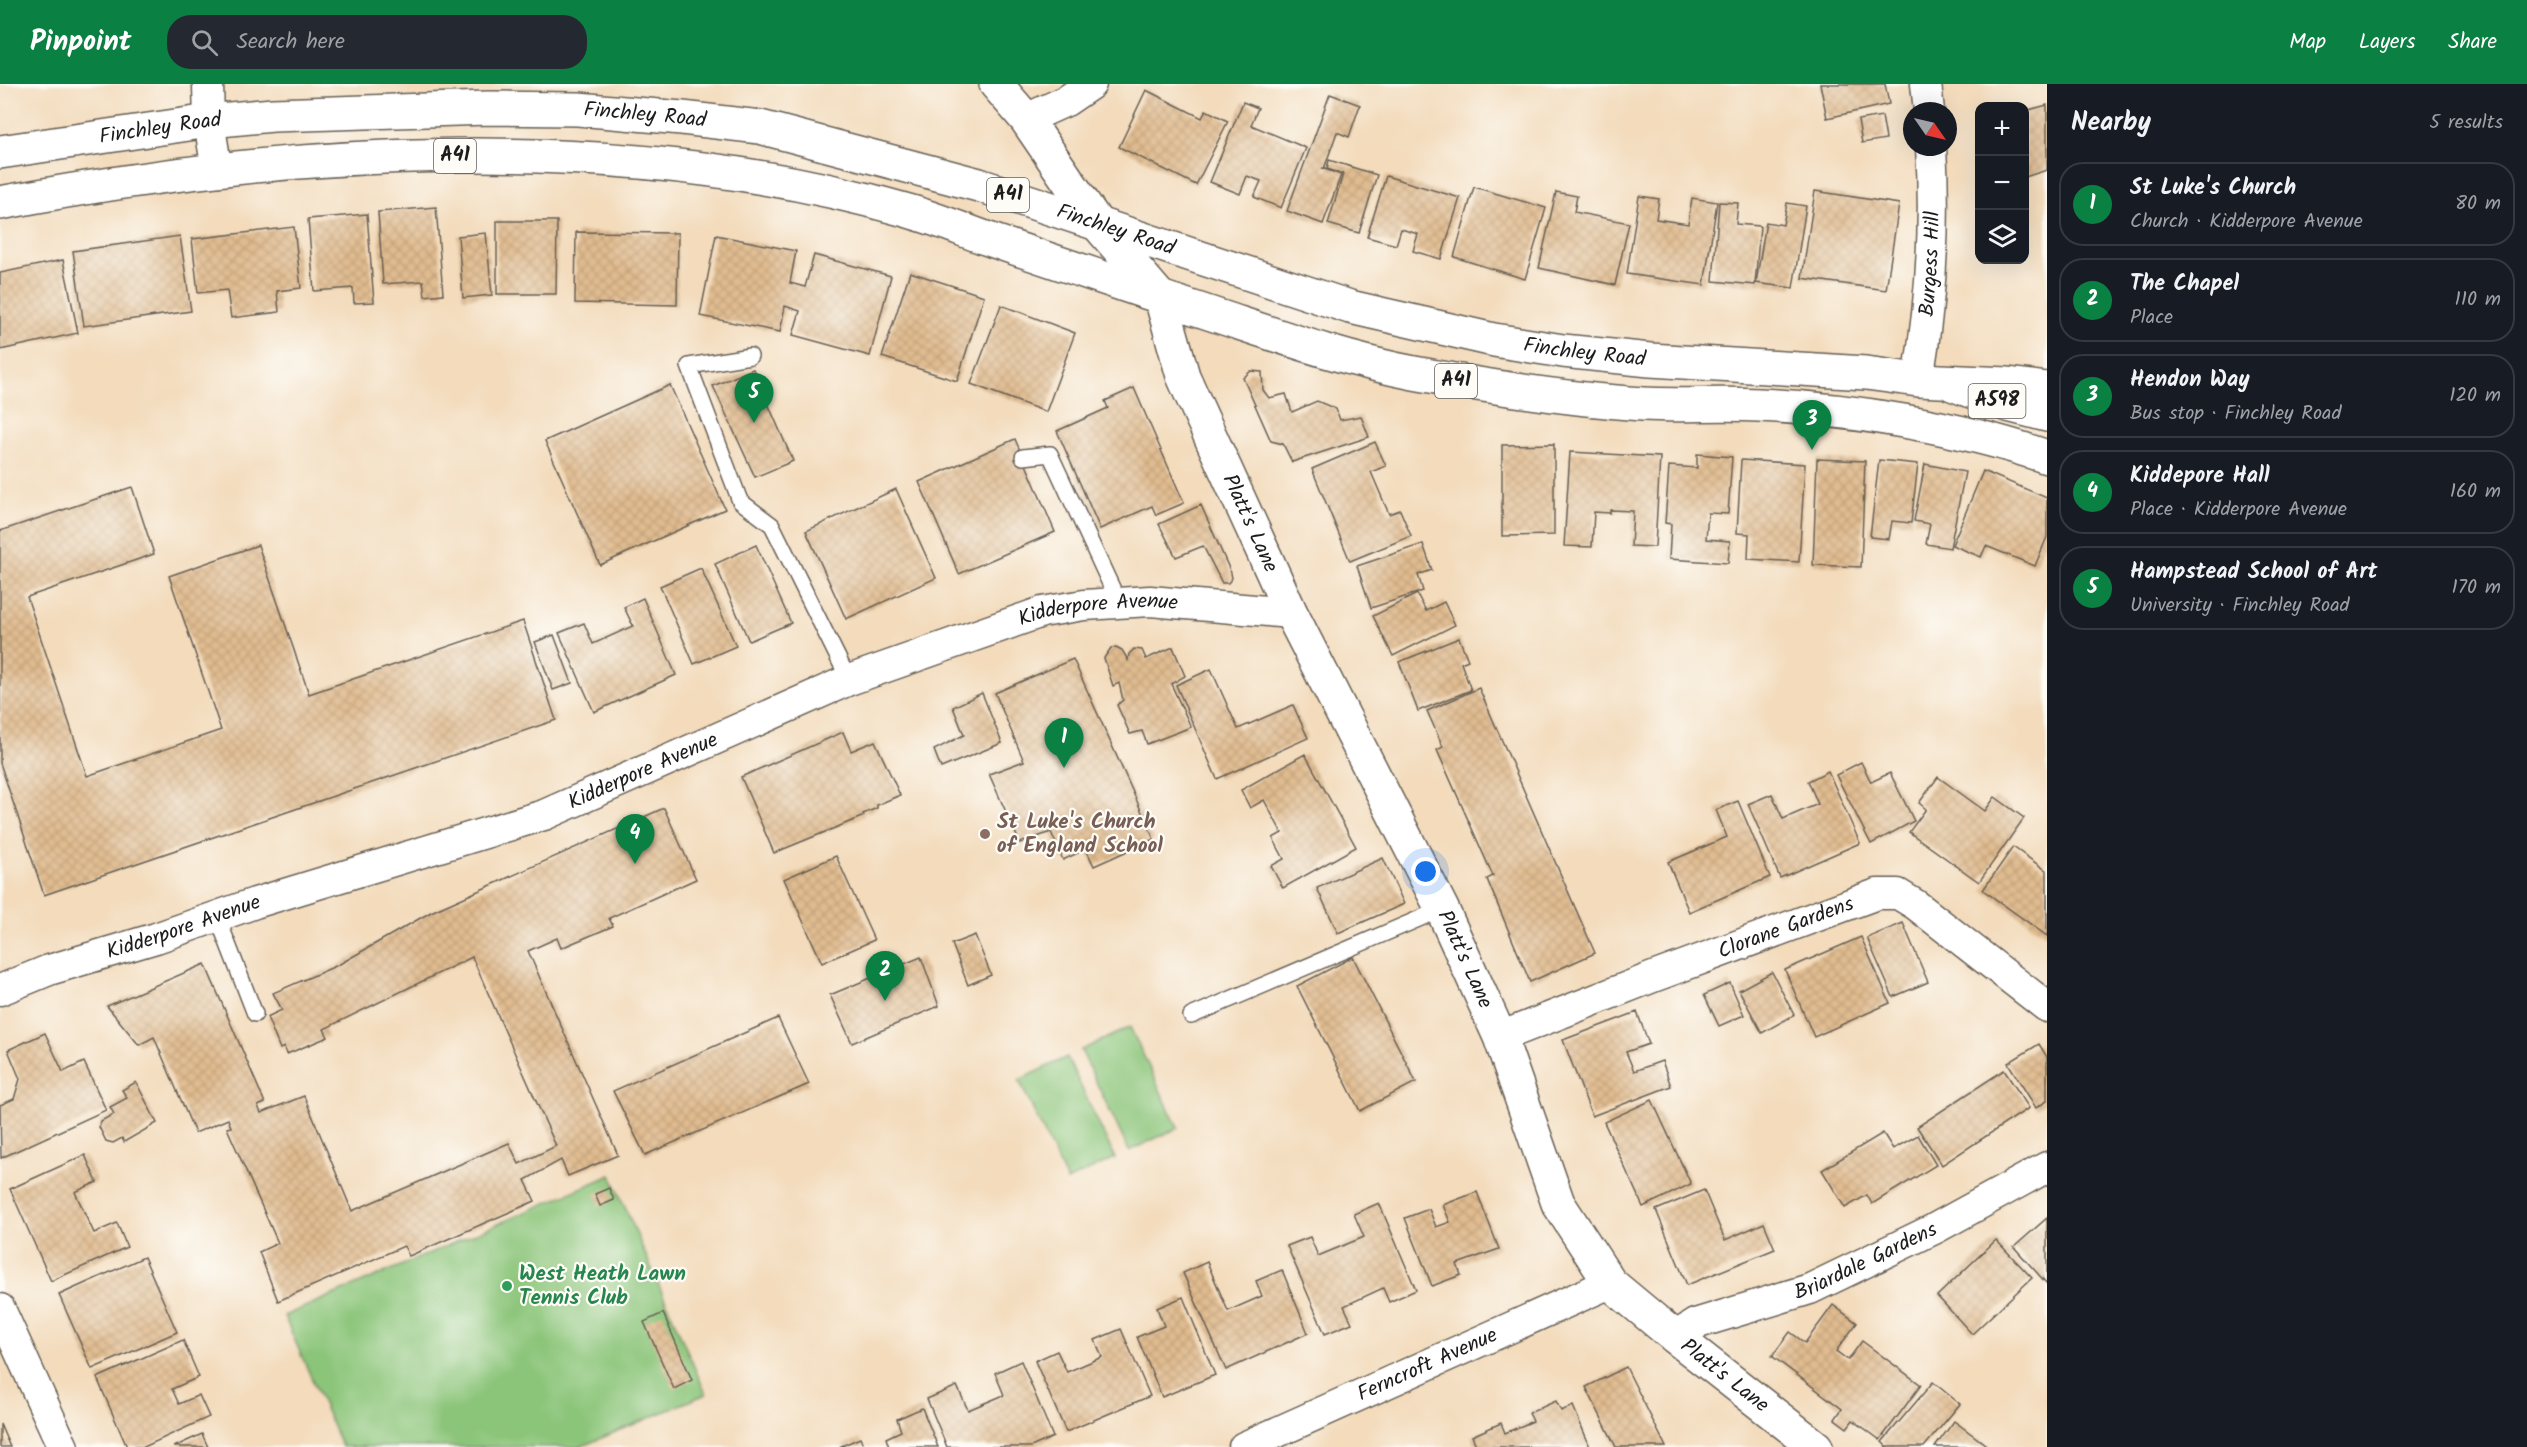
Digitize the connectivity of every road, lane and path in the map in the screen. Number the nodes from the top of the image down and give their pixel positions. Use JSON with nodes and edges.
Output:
{"nodes":[{"id":1,"x":207,"y":84,"type":"edge"},
{"id":2,"x":996,"y":84,"type":"edge"},
{"id":3,"x":1091,"y":84,"type":"edge"},
{"id":4,"x":1926,"y":84,"type":"edge"},
{"id":5,"x":1928,"y":102,"type":"edge"},
{"id":6,"x":1026,"y":119,"type":"junction"},
{"id":7,"x":209,"y":121,"type":"junction"},
{"id":8,"x":0,"y":152,"type":"edge"},
{"id":9,"x":1932,"y":156,"type":"edge"},
{"id":10,"x":217,"y":171,"type":"junction"},
{"id":11,"x":0,"y":203,"type":"edge"},
{"id":12,"x":1099,"y":226,"type":"junction"},
{"id":13,"x":1161,"y":298,"type":"junction"},
{"id":14,"x":750,"y":356,"type":"dead end"},
{"id":15,"x":1918,"y":380,"type":"junction"},
{"id":16,"x":1951,"y":383,"type":"junction"},
{"id":17,"x":2047,"y":389,"type":"edge"},
{"id":18,"x":2047,"y":415,"type":"edge"},
{"id":19,"x":1023,"y":457,"type":"dead end"},
{"id":20,"x":2047,"y":457,"type":"edge"},
{"id":21,"x":1119,"y":603,"type":"junction"},
{"id":22,"x":1291,"y":613,"type":"junction"},
{"id":23,"x":849,"y":680,"type":"junction"},
{"id":24,"x":1442,"y":909,"type":"junction"},
{"id":25,"x":217,"y":916,"type":"junction"},
{"id":26,"x":0,"y":990,"type":"edge"},
{"id":27,"x":2047,"y":1007,"type":"edge"},
{"id":28,"x":255,"y":1014,"type":"dead end"},
{"id":29,"x":1191,"y":1016,"type":"dead end"},
{"id":30,"x":1500,"y":1037,"type":"junction"},
{"id":31,"x":2047,"y":1167,"type":"edge"},
{"id":32,"x":1610,"y":1283,"type":"junction"},
{"id":33,"x":0,"y":1309,"type":"edge"},
{"id":34,"x":1675,"y":1337,"type":"junction"},
{"id":35,"x":63,"y":1447,"type":"edge"},
{"id":36,"x":1244,"y":1447,"type":"edge"},
{"id":37,"x":1816,"y":1447,"type":"edge"}],
"edges":[{"from":1,"to":7,"type":"street"},
{"from":2,"to":6,"type":"main road"},
{"from":3,"to":6,"type":"street"},
{"from":4,"to":5,"type":"street"},
{"from":6,"to":12,"type":"main road"},
{"from":7,"to":8,"type":"main road","name":"Finchley Road","number":"A41"},
{"from":7,"to":10,"type":"street"},
{"from":7,"to":12,"type":"main road","name":"Finchley Road","number":"A41"},
{"from":9,"to":15,"type":"street","name":"Burgess Hill"},
{"from":10,"to":11,"type":"main road","number":"A41"},
{"from":10,"to":13,"type":"main road","number":"A41"},
{"from":12,"to":13,"type":"main road"},
{"from":12,"to":15,"type":"main road","name":"Finchley Road","number":"A41"},
{"from":13,"to":20,"type":"main road","number":"A41"},
{"from":13,"to":22,"type":"main road","name":"Platt's Lane"},
{"from":14,"to":23,"type":"lane"},
{"from":15,"to":16,"type":"main road","name":"Finchley Road","number":"A41"},
{"from":16,"to":17,"type":"main road","number":"A41"},
{"from":16,"to":18,"type":"main road","name":"Finchley Road","number":"A598"},
{"from":19,"to":21,"type":"lane"},
{"from":21,"to":22,"type":"street","name":"Kidderpore Avenue"},
{"from":21,"to":23,"type":"street","name":"Kidderpore Avenue"},
{"from":22,"to":24,"type":"main road","name":"Platt's Lane"},
{"from":23,"to":25,"type":"street","name":"Kidderpore Avenue"},
{"from":24,"to":29,"type":"lane"},
{"from":24,"to":30,"type":"main road","name":"Platt's Lane"},
{"from":25,"to":26,"type":"street","name":"Kidderpore Avenue"},
{"from":25,"to":28,"type":"lane"},
{"from":27,"to":30,"type":"street","name":"Clorane Gardens"},
{"from":30,"to":32,"type":"main road","name":"Platt's Lane"},
{"from":31,"to":34,"type":"street","name":"Briardale Gardens"},
{"from":32,"to":34,"type":"main road","name":"Platt's Lane"},
{"from":32,"to":36,"type":"street","name":"Ferncroft Avenue"},
{"from":33,"to":35,"type":"street"},
{"from":34,"to":37,"type":"main road","name":"Platt's Lane"}]}
